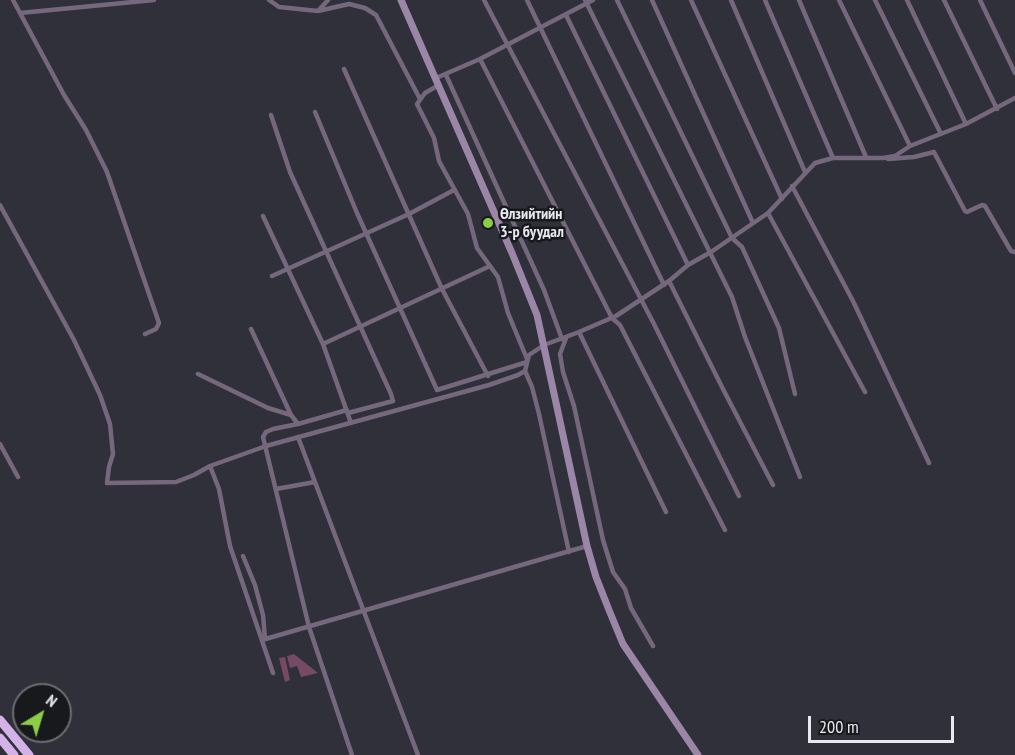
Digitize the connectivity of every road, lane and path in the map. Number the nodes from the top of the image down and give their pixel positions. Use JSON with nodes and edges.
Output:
{"nodes":[{"id":1,"x":13,"y":0,"type":"edge"},
{"id":2,"x":154,"y":0,"type":"edge"},
{"id":3,"x":269,"y":0,"type":"edge"},
{"id":4,"x":328,"y":0,"type":"edge"},
{"id":5,"x":401,"y":0,"type":"edge"},
{"id":6,"x":484,"y":0,"type":"edge"},
{"id":7,"x":527,"y":0,"type":"edge"},
{"id":8,"x":593,"y":0,"type":"edge"},
{"id":9,"x":618,"y":0,"type":"edge"},
{"id":10,"x":652,"y":0,"type":"edge"},
{"id":11,"x":691,"y":0,"type":"edge"},
{"id":12,"x":731,"y":0,"type":"edge"},
{"id":13,"x":765,"y":0,"type":"edge"},
{"id":14,"x":799,"y":0,"type":"edge"},
{"id":15,"x":839,"y":0,"type":"edge"},
{"id":16,"x":875,"y":0,"type":"edge"},
{"id":17,"x":907,"y":0,"type":"edge"},
{"id":18,"x":944,"y":0,"type":"edge"},
{"id":19,"x":980,"y":0,"type":"edge"},
{"id":20,"x":586,"y":2,"type":"edge"},
{"id":21,"x":318,"y":11,"type":"junction"},
{"id":22,"x":20,"y":13,"type":"junction"},
{"id":23,"x":566,"y":15,"type":"junction"},
{"id":24,"x":541,"y":28,"type":"junction"},
{"id":25,"x":507,"y":45,"type":"junction"},
{"id":26,"x":480,"y":59,"type":"junction"},
{"id":27,"x":344,"y":69,"type":"dead end"},
{"id":28,"x":1015,"y":73,"type":"edge"},
{"id":29,"x":447,"y":75,"type":"junction"},
{"id":30,"x":437,"y":81,"type":"junction"},
{"id":31,"x":1015,"y":98,"type":"edge"},
{"id":32,"x":420,"y":99,"type":"junction"},
{"id":33,"x":997,"y":109,"type":"junction"},
{"id":34,"x":315,"y":112,"type":"dead end"},
{"id":35,"x":271,"y":115,"type":"dead end"},
{"id":36,"x":966,"y":124,"type":"junction"},
{"id":37,"x":941,"y":134,"type":"junction"},
{"id":38,"x":910,"y":146,"type":"junction"},
{"id":39,"x":866,"y":157,"type":"junction"},
{"id":40,"x":833,"y":158,"type":"junction"},
{"id":41,"x":883,"y":158,"type":"junction"},
{"id":42,"x":805,"y":172,"type":"junction"},
{"id":43,"x":792,"y":186,"type":"junction"},
{"id":44,"x":454,"y":190,"type":"junction"},
{"id":45,"x":782,"y":199,"type":"junction"},
{"id":46,"x":0,"y":206,"type":"edge"},
{"id":47,"x":768,"y":213,"type":"junction"},
{"id":48,"x":409,"y":214,"type":"junction"},
{"id":49,"x":263,"y":216,"type":"dead end"},
{"id":50,"x":753,"y":223,"type":"junction"},
{"id":51,"x":367,"y":234,"type":"junction"},
{"id":52,"x":732,"y":238,"type":"junction"},
{"id":53,"x":326,"y":252,"type":"junction"},
{"id":54,"x":711,"y":252,"type":"junction"},
{"id":55,"x":1015,"y":252,"type":"edge"},
{"id":56,"x":688,"y":265,"type":"junction"},
{"id":57,"x":490,"y":266,"type":"junction"},
{"id":58,"x":288,"y":269,"type":"junction"},
{"id":59,"x":272,"y":276,"type":"dead end"},
{"id":60,"x":669,"y":281,"type":"junction"},
{"id":61,"x":664,"y":285,"type":"junction"},
{"id":62,"x":442,"y":289,"type":"junction"},
{"id":63,"x":640,"y":302,"type":"junction"},
{"id":64,"x":400,"y":309,"type":"junction"},
{"id":65,"x":612,"y":318,"type":"junction"},
{"id":66,"x":360,"y":327,"type":"junction"},
{"id":67,"x":251,"y":329,"type":"dead end"},
{"id":68,"x":579,"y":333,"type":"junction"},
{"id":69,"x":145,"y":334,"type":"dead end"},
{"id":70,"x":564,"y":338,"type":"junction"},
{"id":71,"x":323,"y":344,"type":"junction"},
{"id":72,"x":544,"y":345,"type":"junction"},
{"id":73,"x":527,"y":360,"type":"junction"},
{"id":74,"x":525,"y":371,"type":"junction"},
{"id":75,"x":198,"y":374,"type":"dead end"},
{"id":76,"x":488,"y":376,"type":"junction"},
{"id":77,"x":865,"y":392,"type":"dead end"},
{"id":78,"x":795,"y":394,"type":"dead end"},
{"id":79,"x":347,"y":412,"type":"junction"},
{"id":80,"x":291,"y":415,"type":"junction"},
{"id":81,"x":351,"y":423,"type":"junction"},
{"id":82,"x":298,"y":424,"type":"junction"},
{"id":83,"x":298,"y":437,"type":"junction"},
{"id":84,"x":0,"y":444,"type":"edge"},
{"id":85,"x":266,"y":446,"type":"junction"},
{"id":86,"x":929,"y":463,"type":"dead end"},
{"id":87,"x":210,"y":466,"type":"junction"},
{"id":88,"x":18,"y":477,"type":"dead end"},
{"id":89,"x":801,"y":477,"type":"dead end"},
{"id":90,"x":315,"y":482,"type":"junction"},
{"id":91,"x":773,"y":485,"type":"dead end"},
{"id":92,"x":276,"y":489,"type":"junction"},
{"id":93,"x":739,"y":496,"type":"dead end"},
{"id":94,"x":666,"y":512,"type":"dead end"},
{"id":95,"x":725,"y":530,"type":"dead end"},
{"id":96,"x":587,"y":546,"type":"junction"},
{"id":97,"x":232,"y":551,"type":"junction"},
{"id":98,"x":569,"y":552,"type":"junction"},
{"id":99,"x":362,"y":612,"type":"junction"},
{"id":100,"x":309,"y":627,"type":"junction"},
{"id":101,"x":264,"y":640,"type":"junction"},
{"id":102,"x":653,"y":646,"type":"dead end"},
{"id":103,"x":273,"y":674,"type":"dead end"},
{"id":104,"x":0,"y":720,"type":"edge"},
{"id":105,"x":0,"y":738,"type":"edge"},
{"id":106,"x":14,"y":755,"type":"edge"},
{"id":107,"x":29,"y":755,"type":"edge"},
{"id":108,"x":352,"y":755,"type":"edge"},
{"id":109,"x":418,"y":755,"type":"edge"},
{"id":110,"x":698,"y":755,"type":"edge"}],
"edges":[{"from":1,"to":22,"type":"street"},
{"from":2,"to":22,"type":"street"},
{"from":3,"to":21,"type":"street"},
{"from":4,"to":21,"type":"street"},
{"from":5,"to":30,"type":"main road"},
{"from":6,"to":25,"type":"street"},
{"from":7,"to":24,"type":"street"},
{"from":8,"to":20,"type":"street"},
{"from":9,"to":52,"type":"street"},
{"from":10,"to":50,"type":"street"},
{"from":11,"to":45,"type":"street"},
{"from":12,"to":42,"type":"street"},
{"from":13,"to":40,"type":"street"},
{"from":14,"to":39,"type":"street"},
{"from":15,"to":38,"type":"street"},
{"from":16,"to":37,"type":"street"},
{"from":17,"to":36,"type":"street"},
{"from":18,"to":33,"type":"street"},
{"from":19,"to":28,"type":"street"},
{"from":20,"to":23,"type":"street"},
{"from":20,"to":54,"type":"street"},
{"from":21,"to":32,"type":"street"},
{"from":22,"to":69,"type":"street"},
{"from":23,"to":24,"type":"street"},
{"from":23,"to":56,"type":"street"},
{"from":24,"to":25,"type":"street"},
{"from":24,"to":61,"type":"street"},
{"from":25,"to":26,"type":"street"},
{"from":25,"to":63,"type":"street"},
{"from":26,"to":29,"type":"street"},
{"from":26,"to":65,"type":"street"},
{"from":27,"to":48,"type":"street"},
{"from":29,"to":30,"type":"street"},
{"from":29,"to":70,"type":"street"},
{"from":30,"to":32,"type":"street"},
{"from":30,"to":72,"type":"main road"},
{"from":31,"to":33,"type":"street"},
{"from":32,"to":44,"type":"street"},
{"from":33,"to":36,"type":"street"},
{"from":34,"to":51,"type":"street"},
{"from":35,"to":53,"type":"street"},
{"from":36,"to":37,"type":"street"},
{"from":37,"to":38,"type":"street"},
{"from":38,"to":41,"type":"street"},
{"from":39,"to":40,"type":"street"},
{"from":39,"to":41,"type":"street"},
{"from":40,"to":42,"type":"street"},
{"from":41,"to":55,"type":"street"},
{"from":42,"to":43,"type":"street"},
{"from":43,"to":45,"type":"street"},
{"from":43,"to":86,"type":"street"},
{"from":44,"to":48,"type":"street"},
{"from":44,"to":57,"type":"street"},
{"from":45,"to":47,"type":"street"},
{"from":46,"to":87,"type":"street"},
{"from":47,"to":50,"type":"street"},
{"from":47,"to":77,"type":"street"},
{"from":48,"to":51,"type":"street"},
{"from":48,"to":62,"type":"street"},
{"from":49,"to":58,"type":"street"},
{"from":50,"to":52,"type":"street"},
{"from":51,"to":53,"type":"street"},
{"from":51,"to":64,"type":"street"},
{"from":52,"to":54,"type":"street"},
{"from":52,"to":78,"type":"street"},
{"from":53,"to":58,"type":"street"},
{"from":53,"to":66,"type":"street"},
{"from":54,"to":56,"type":"street"},
{"from":54,"to":89,"type":"street"},
{"from":56,"to":60,"type":"street"},
{"from":57,"to":62,"type":"street"},
{"from":57,"to":73,"type":"street"},
{"from":58,"to":59,"type":"street"},
{"from":58,"to":71,"type":"street"},
{"from":60,"to":61,"type":"street"},
{"from":60,"to":91,"type":"street"},
{"from":61,"to":63,"type":"street"},
{"from":62,"to":64,"type":"street"},
{"from":62,"to":76,"type":"street"},
{"from":63,"to":65,"type":"street"},
{"from":63,"to":93,"type":"street"},
{"from":64,"to":66,"type":"street"},
{"from":64,"to":76,"type":"street"},
{"from":65,"to":68,"type":"street"},
{"from":65,"to":95,"type":"street"},
{"from":66,"to":71,"type":"street"},
{"from":66,"to":79,"type":"street"},
{"from":67,"to":80,"type":"street"},
{"from":68,"to":70,"type":"street"},
{"from":68,"to":94,"type":"street"},
{"from":70,"to":72,"type":"street"},
{"from":70,"to":102,"type":"street"},
{"from":71,"to":79,"type":"street"},
{"from":72,"to":73,"type":"street"},
{"from":72,"to":96,"type":"main road"},
{"from":73,"to":74,"type":"street"},
{"from":73,"to":76,"type":"street"},
{"from":74,"to":81,"type":"street"},
{"from":74,"to":98,"type":"street"},
{"from":75,"to":80,"type":"street"},
{"from":79,"to":81,"type":"street"},
{"from":79,"to":82,"type":"street"},
{"from":80,"to":82,"type":"street"},
{"from":81,"to":83,"type":"street"},
{"from":82,"to":85,"type":"street"},
{"from":83,"to":85,"type":"street"},
{"from":83,"to":90,"type":"street"},
{"from":84,"to":88,"type":"street"},
{"from":85,"to":87,"type":"street"},
{"from":85,"to":92,"type":"street"},
{"from":87,"to":97,"type":"street"},
{"from":90,"to":92,"type":"street"},
{"from":90,"to":99,"type":"street"},
{"from":92,"to":100,"type":"street"},
{"from":96,"to":98,"type":"street"},
{"from":96,"to":110,"type":"main road"},
{"from":97,"to":101,"type":"street"},
{"from":97,"to":101,"type":"street"},
{"from":98,"to":99,"type":"street"},
{"from":99,"to":100,"type":"street"},
{"from":99,"to":109,"type":"street"},
{"from":100,"to":101,"type":"street"},
{"from":100,"to":108,"type":"street"},
{"from":101,"to":103,"type":"street"},
{"from":104,"to":107,"type":"highway"},
{"from":105,"to":106,"type":"highway"}]}
